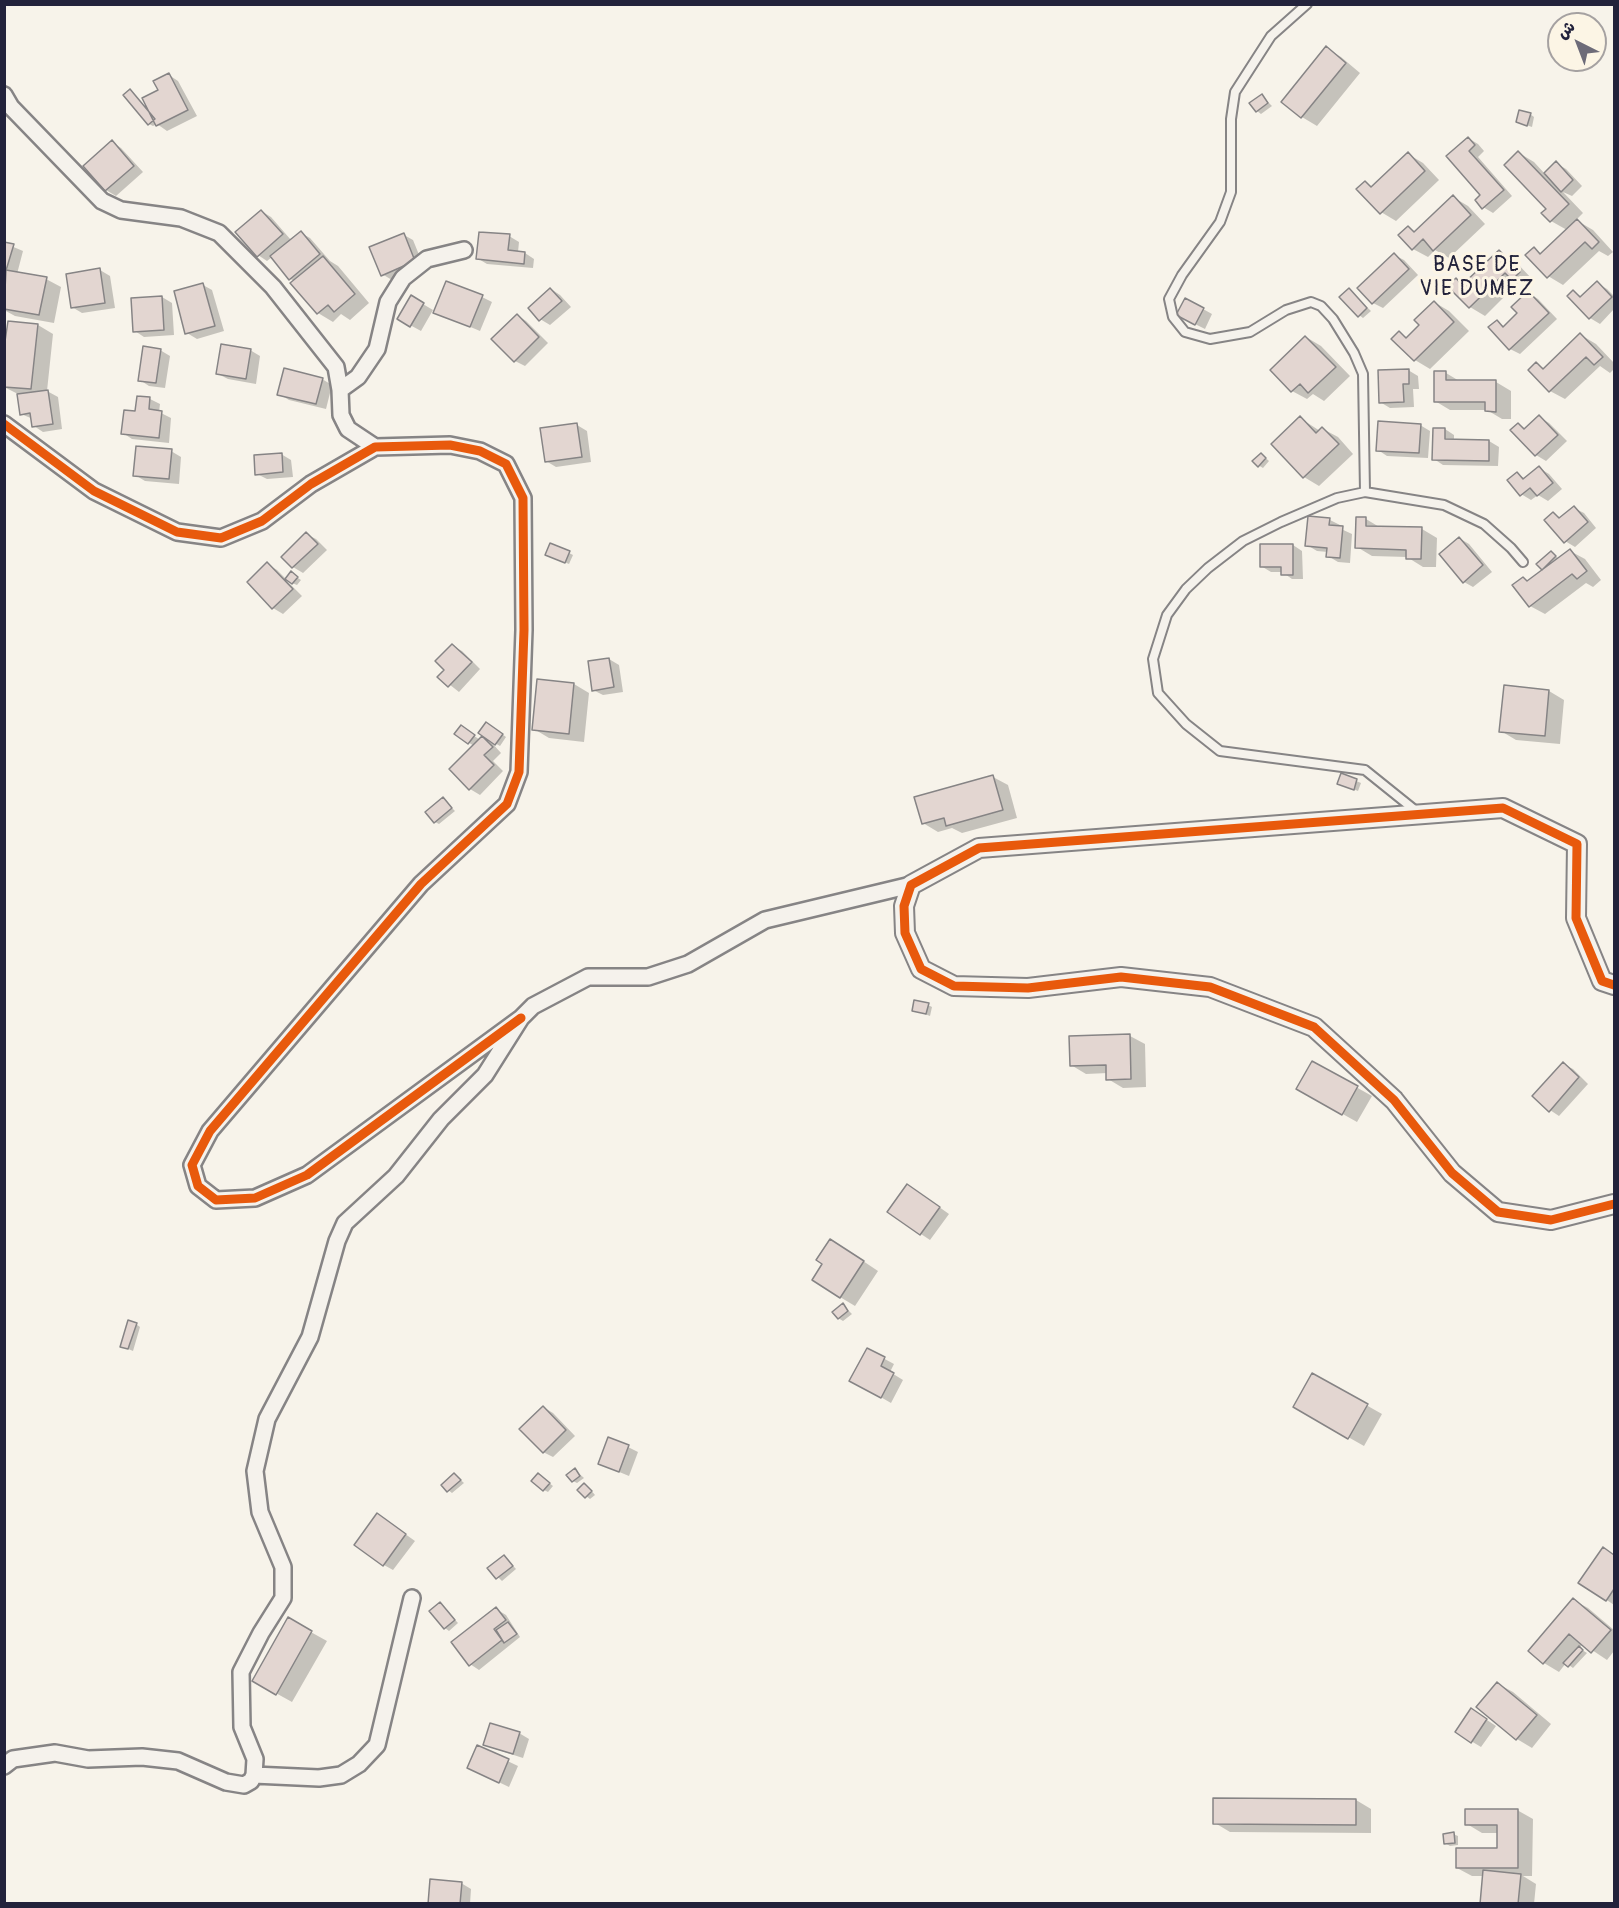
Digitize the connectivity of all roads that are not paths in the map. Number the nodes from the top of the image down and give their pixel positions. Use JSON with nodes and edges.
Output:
{"nodes":[{"id":1,"x":1307,"y":4,"type":"edge"},
{"id":2,"x":4,"y":95,"type":"edge"},
{"id":3,"x":464,"y":250,"type":"dead end"},
{"id":4,"x":340,"y":390,"type":"junction"},
{"id":5,"x":4,"y":424,"type":"edge"},
{"id":6,"x":375,"y":447,"type":"junction"},
{"id":7,"x":1365,"y":492,"type":"junction"},
{"id":8,"x":1523,"y":562,"type":"dead end"},
{"id":9,"x":1420,"y":814,"type":"junction"},
{"id":10,"x":911,"y":885,"type":"junction"},
{"id":11,"x":1614,"y":985,"type":"edge"},
{"id":12,"x":521,"y":1018,"type":"junction"},
{"id":13,"x":1614,"y":1204,"type":"edge"},
{"id":14,"x":412,"y":1598,"type":"dead end"},
{"id":15,"x":4,"y":1766,"type":"edge"},
{"id":16,"x":254,"y":1774,"type":"junction"}],
"edges":[{"from":1,"to":7,"type":"lane"},
{"from":2,"to":4,"type":"street"},
{"from":3,"to":4,"type":"street"},
{"from":4,"to":6,"type":"street"},
{"from":5,"to":6,"type":"street"},
{"from":6,"to":12,"type":"street"},
{"from":7,"to":8,"type":"lane"},
{"from":7,"to":9,"type":"lane"},
{"from":9,"to":10,"type":"street"},
{"from":9,"to":11,"type":"street"},
{"from":10,"to":12,"type":"street"},
{"from":10,"to":13,"type":"street"},
{"from":12,"to":16,"type":"street"},
{"from":14,"to":16,"type":"street"},
{"from":15,"to":16,"type":"street"}]}
